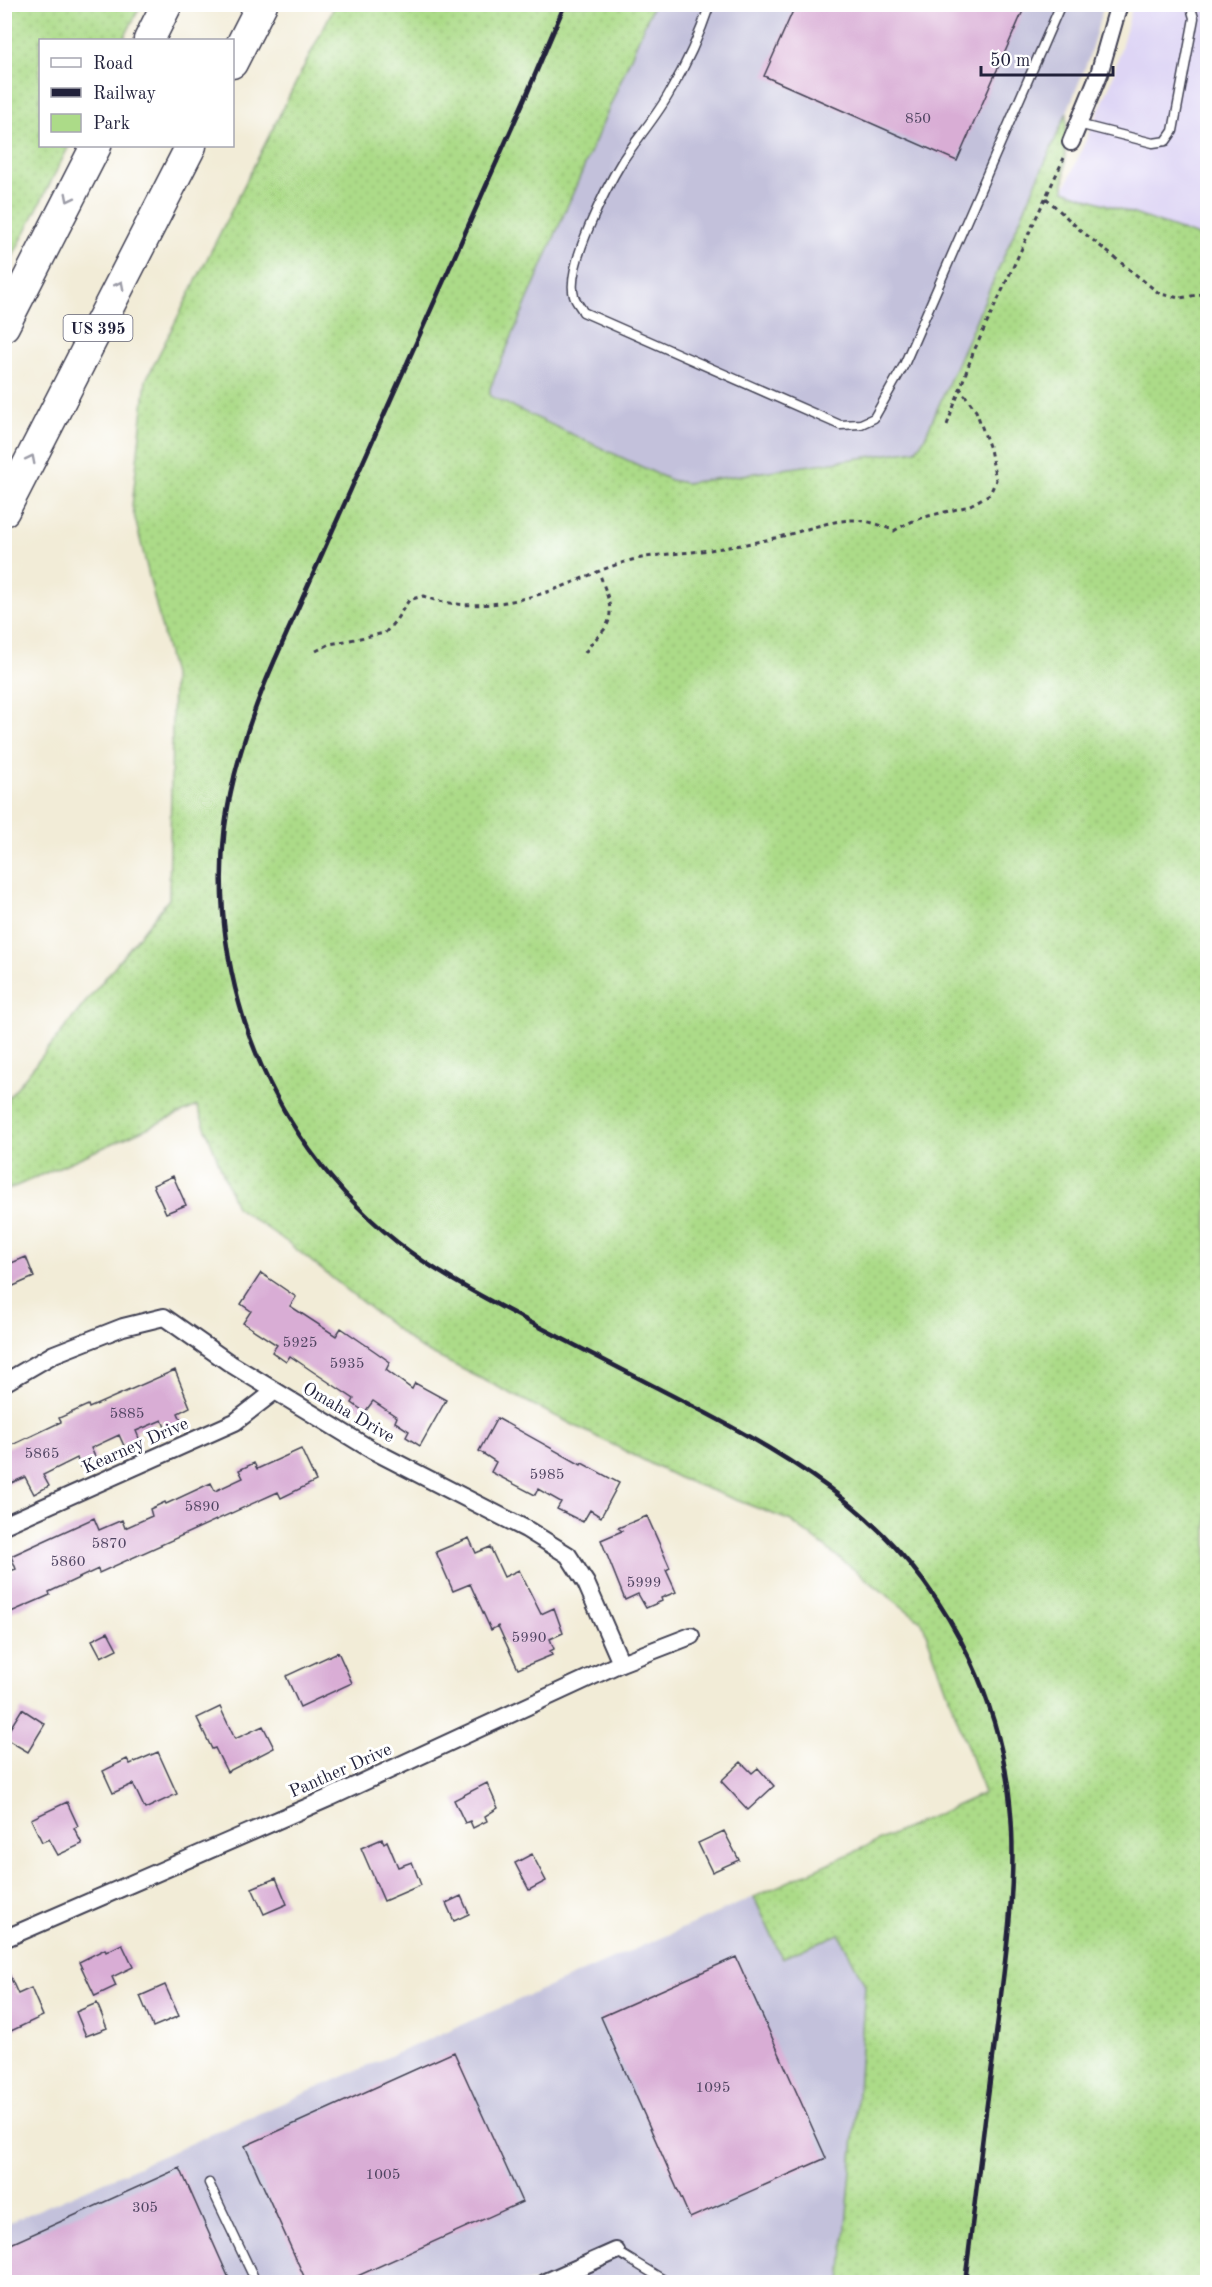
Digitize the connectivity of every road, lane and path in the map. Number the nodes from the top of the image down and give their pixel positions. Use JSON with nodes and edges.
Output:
{"nodes":[{"id":1,"x":167,"y":4,"type":"edge"},
{"id":2,"x":262,"y":4,"type":"edge"},
{"id":3,"x":710,"y":4,"type":"edge"},
{"id":4,"x":1061,"y":4,"type":"edge"},
{"id":5,"x":1119,"y":4,"type":"edge"},
{"id":6,"x":1190,"y":4,"type":"edge"},
{"id":7,"x":150,"y":39,"type":"edge"},
{"id":8,"x":234,"y":59,"type":"edge"},
{"id":9,"x":1078,"y":124,"type":"junction"},
{"id":10,"x":1071,"y":142,"type":"joint"},
{"id":11,"x":95,"y":147,"type":"edge"},
{"id":12,"x":190,"y":147,"type":"edge"},
{"id":13,"x":1046,"y":198,"type":"junction"},
{"id":14,"x":1208,"y":293,"type":"edge"},
{"id":15,"x":4,"y":326,"type":"edge"},
{"id":16,"x":960,"y":388,"type":"junction"},
{"id":17,"x":947,"y":425,"type":"dead end"},
{"id":18,"x":4,"y":511,"type":"edge"},
{"id":19,"x":599,"y":572,"type":"junction"},
{"id":20,"x":315,"y":651,"type":"dead end"},
{"id":21,"x":585,"y":653,"type":"dead end"},
{"id":22,"x":4,"y":1383,"type":"edge"},
{"id":23,"x":274,"y":1391,"type":"junction"},
{"id":24,"x":4,"y":1525,"type":"edge"},
{"id":25,"x":691,"y":1636,"type":"dead end"},
{"id":26,"x":621,"y":1663,"type":"junction"},
{"id":27,"x":4,"y":1939,"type":"edge"},
{"id":28,"x":209,"y":2183,"type":"dead end"},
{"id":29,"x":616,"y":2251,"type":"joint"},
{"id":30,"x":551,"y":2282,"type":"edge"},
{"id":31,"x":256,"y":2283,"type":"edge"},
{"id":32,"x":667,"y":2283,"type":"edge"}],
"edges":[{"from":1,"to":7,"type":"highway"},
{"from":2,"to":8,"type":"highway"},
{"from":3,"to":4,"type":"lane"},
{"from":5,"to":9,"type":"street"},
{"from":6,"to":9,"type":"lane"},
{"from":9,"to":10,"type":"street"},
{"from":10,"to":13,"type":"path"},
{"from":11,"to":15,"type":"highway","one_way":true},
{"from":18,"to":12,"type":"highway","number":"US 395","one_way":true},
{"from":13,"to":14,"type":"path"},
{"from":13,"to":16,"type":"path"},
{"from":16,"to":17,"type":"path"},
{"from":16,"to":19,"type":"path"},
{"from":19,"to":20,"type":"path"},
{"from":19,"to":21,"type":"path"},
{"from":22,"to":23,"type":"street","name":"Omaha Drive"},
{"from":23,"to":24,"type":"street","name":"Kearney Drive"},
{"from":23,"to":26,"type":"street","name":"Omaha Drive"},
{"from":25,"to":26,"type":"street","name":"Panther Drive"},
{"from":26,"to":27,"type":"street","name":"Panther Drive"},
{"from":28,"to":31,"type":"lane"},
{"from":29,"to":30,"type":"street"},
{"from":29,"to":32,"type":"lane"}]}
